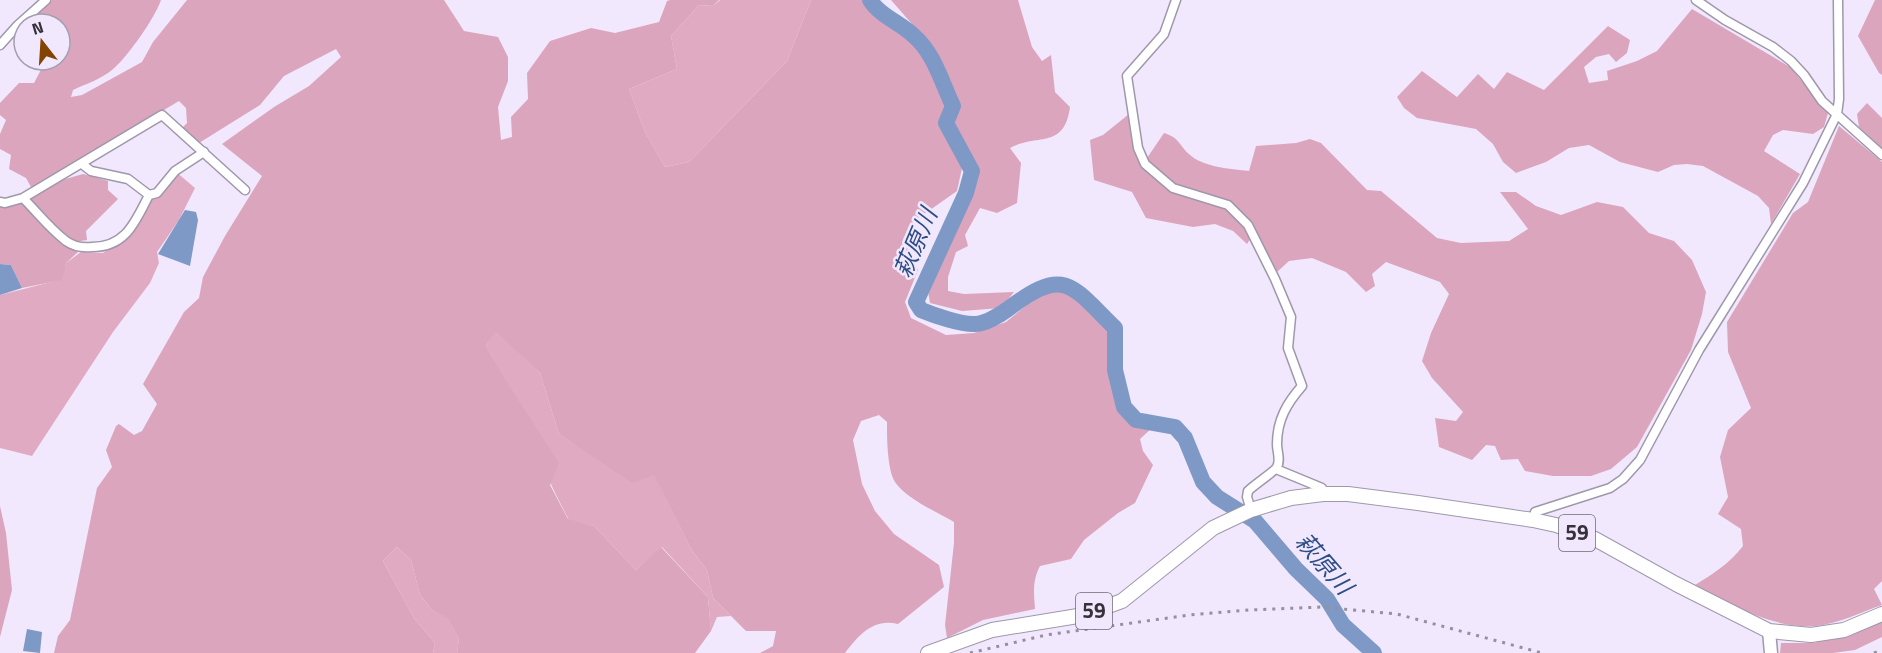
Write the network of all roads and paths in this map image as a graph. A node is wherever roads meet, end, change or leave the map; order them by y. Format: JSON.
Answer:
{"nodes":[{"id":1,"x":46,"y":0,"type":"edge"},
{"id":2,"x":1176,"y":0,"type":"edge"},
{"id":3,"x":1696,"y":0,"type":"edge"},
{"id":4,"x":1838,"y":0,"type":"edge"},
{"id":5,"x":0,"y":45,"type":"edge"},
{"id":6,"x":1836,"y":114,"type":"junction"},
{"id":7,"x":204,"y":152,"type":"junction"},
{"id":8,"x":1882,"y":155,"type":"edge"},
{"id":9,"x":82,"y":164,"type":"junction"},
{"id":10,"x":245,"y":190,"type":"dead end"},
{"id":11,"x":149,"y":195,"type":"junction"},
{"id":12,"x":23,"y":198,"type":"junction"},
{"id":13,"x":0,"y":202,"type":"edge"},
{"id":14,"x":1276,"y":469,"type":"junction"},
{"id":15,"x":1323,"y":494,"type":"junction"},
{"id":16,"x":1251,"y":510,"type":"junction"},
{"id":17,"x":1533,"y":520,"type":"junction"},
{"id":18,"x":1882,"y":614,"type":"edge"},
{"id":19,"x":1770,"y":642,"type":"edge"},
{"id":20,"x":928,"y":653,"type":"edge"}],
"edges":[{"from":1,"to":5,"type":"street"},
{"from":2,"to":14,"type":"street"},
{"from":3,"to":6,"type":"street"},
{"from":4,"to":6,"type":"street"},
{"from":6,"to":8,"type":"street"},
{"from":6,"to":17,"type":"street"},
{"from":7,"to":9,"type":"street"},
{"from":7,"to":10,"type":"street"},
{"from":7,"to":11,"type":"street"},
{"from":9,"to":11,"type":"street"},
{"from":9,"to":12,"type":"street"},
{"from":11,"to":12,"type":"street"},
{"from":12,"to":13,"type":"street"},
{"from":14,"to":15,"type":"street"},
{"from":14,"to":16,"type":"street"},
{"from":15,"to":16,"type":"main road","number":"59"},
{"from":15,"to":17,"type":"main road","number":"59"},
{"from":16,"to":20,"type":"main road","number":"59"},
{"from":17,"to":19,"type":"main road","number":"59"},
{"from":18,"to":19,"type":"main road","number":"59"}]}
